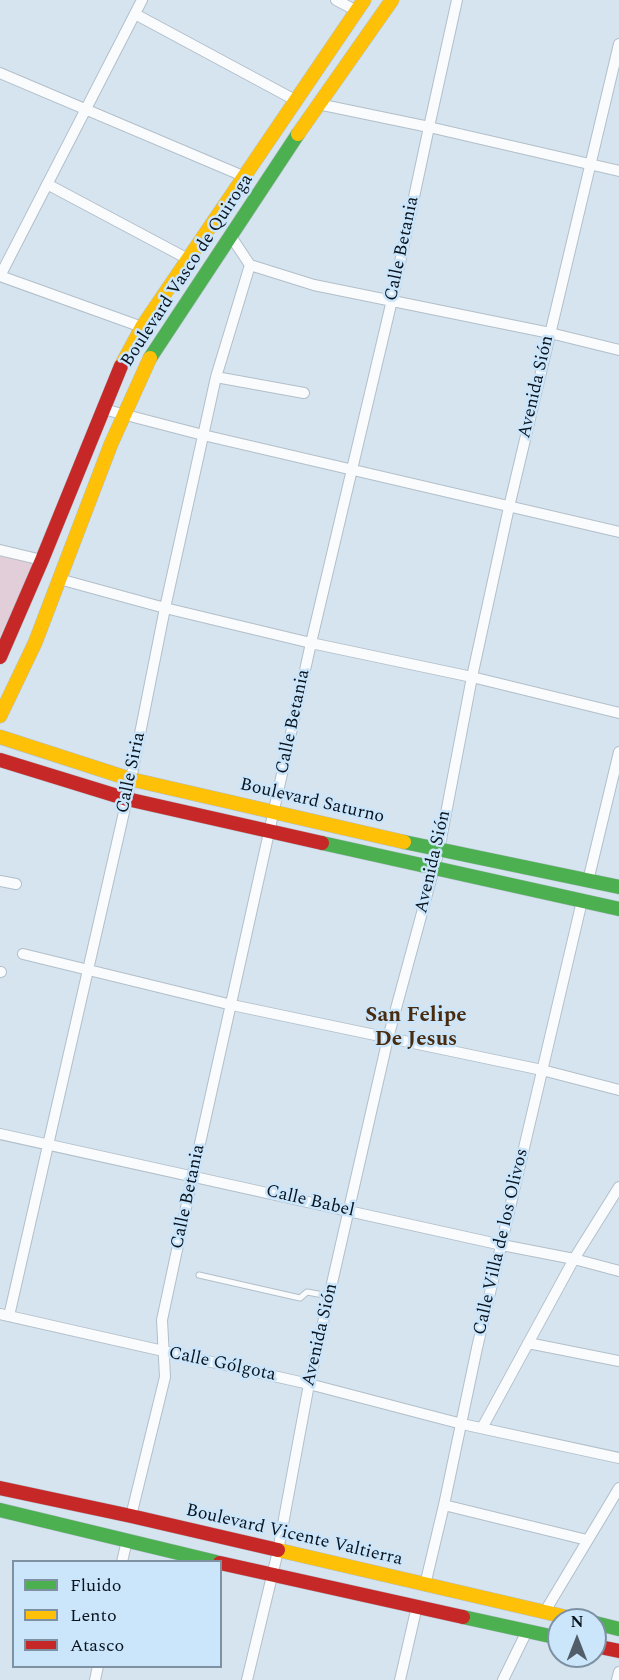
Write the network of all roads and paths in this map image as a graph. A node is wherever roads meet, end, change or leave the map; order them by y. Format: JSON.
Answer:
{"nodes":[{"id":1,"x":142,"y":0,"type":"edge"},
{"id":2,"x":336,"y":0,"type":"edge"},
{"id":3,"x":392,"y":0,"type":"edge"},
{"id":4,"x":458,"y":0,"type":"edge"},
{"id":5,"x":361,"y":5,"type":"edge"},
{"id":6,"x":135,"y":14,"type":"junction"},
{"id":7,"x":619,"y":44,"type":"edge"},
{"id":8,"x":0,"y":73,"type":"edge"},
{"id":9,"x":295,"y":100,"type":"junction"},
{"id":10,"x":318,"y":104,"type":"junction"},
{"id":11,"x":86,"y":109,"type":"junction"},
{"id":12,"x":429,"y":127,"type":"junction"},
{"id":13,"x":589,"y":164,"type":"junction"},
{"id":14,"x":619,"y":171,"type":"edge"},
{"id":15,"x":243,"y":176,"type":"junction"},
{"id":16,"x":47,"y":184,"type":"junction"},
{"id":17,"x":230,"y":235,"type":"junction"},
{"id":18,"x":188,"y":259,"type":"junction"},
{"id":19,"x":250,"y":265,"type":"junction"},
{"id":20,"x":0,"y":276,"type":"edge"},
{"id":21,"x":392,"y":300,"type":"junction"},
{"id":22,"x":142,"y":327,"type":"junction"},
{"id":23,"x":550,"y":333,"type":"junction"},
{"id":24,"x":619,"y":350,"type":"edge"},
{"id":25,"x":216,"y":377,"type":"junction"},
{"id":26,"x":304,"y":393,"type":"dead end"},
{"id":27,"x":103,"y":409,"type":"junction"},
{"id":28,"x":124,"y":415,"type":"junction"},
{"id":29,"x":203,"y":435,"type":"junction"},
{"id":30,"x":352,"y":470,"type":"junction"},
{"id":31,"x":509,"y":507,"type":"junction"},
{"id":32,"x":619,"y":532,"type":"edge"},
{"id":33,"x":0,"y":550,"type":"edge"},
{"id":34,"x":42,"y":560,"type":"junction"},
{"id":35,"x":60,"y":579,"type":"junction"},
{"id":36,"x":165,"y":608,"type":"junction"},
{"id":37,"x":311,"y":643,"type":"junction"},
{"id":38,"x":0,"y":657,"type":"edge"},
{"id":39,"x":472,"y":677,"type":"junction"},
{"id":40,"x":619,"y":713,"type":"edge"},
{"id":41,"x":0,"y":716,"type":"edge"},
{"id":42,"x":0,"y":737,"type":"edge"},
{"id":43,"x":619,"y":752,"type":"edge"},
{"id":44,"x":0,"y":760,"type":"edge"},
{"id":45,"x":130,"y":778,"type":"junction"},
{"id":46,"x":127,"y":798,"type":"junction"},
{"id":47,"x":274,"y":813,"type":"junction"},
{"id":48,"x":268,"y":831,"type":"junction"},
{"id":49,"x":439,"y":850,"type":"junction"},
{"id":50,"x":434,"y":867,"type":"junction"},
{"id":51,"x":0,"y":881,"type":"edge"},
{"id":52,"x":588,"y":881,"type":"junction"},
{"id":53,"x":16,"y":884,"type":"dead end"},
{"id":54,"x":619,"y":888,"type":"edge"},
{"id":55,"x":582,"y":901,"type":"junction"},
{"id":56,"x":619,"y":909,"type":"edge"},
{"id":57,"x":23,"y":954,"type":"dead end"},
{"id":58,"x":88,"y":970,"type":"junction"},
{"id":59,"x":232,"y":1005,"type":"junction"},
{"id":60,"x":388,"y":1038,"type":"junction"},
{"id":61,"x":542,"y":1070,"type":"junction"},
{"id":62,"x":619,"y":1090,"type":"edge"},
{"id":63,"x":0,"y":1134,"type":"edge"},
{"id":64,"x":47,"y":1143,"type":"junction"},
{"id":65,"x":193,"y":1175,"type":"junction"},
{"id":66,"x":619,"y":1187,"type":"edge"},
{"id":67,"x":349,"y":1211,"type":"junction"},
{"id":68,"x":502,"y":1245,"type":"junction"},
{"id":69,"x":574,"y":1259,"type":"junction"},
{"id":70,"x":619,"y":1270,"type":"edge"},
{"id":71,"x":199,"y":1275,"type":"dead end"},
{"id":72,"x":329,"y":1296,"type":"junction"},
{"id":73,"x":4,"y":1315,"type":"edge"},
{"id":74,"x":528,"y":1343,"type":"junction"},
{"id":75,"x":163,"y":1352,"type":"junction"},
{"id":76,"x":619,"y":1361,"type":"edge"},
{"id":77,"x":309,"y":1384,"type":"junction"},
{"id":78,"x":462,"y":1424,"type":"junction"},
{"id":79,"x":482,"y":1428,"type":"junction"},
{"id":80,"x":619,"y":1458,"type":"edge"},
{"id":81,"x":0,"y":1488,"type":"edge"},
{"id":82,"x":619,"y":1488,"type":"edge"},
{"id":83,"x":444,"y":1505,"type":"junction"},
{"id":84,"x":0,"y":1510,"type":"edge"},
{"id":85,"x":131,"y":1516,"type":"junction"},
{"id":86,"x":127,"y":1540,"type":"junction"},
{"id":87,"x":587,"y":1540,"type":"junction"},
{"id":88,"x":278,"y":1551,"type":"junction"},
{"id":89,"x":122,"y":1560,"type":"edge"},
{"id":90,"x":208,"y":1560,"type":"edge"},
{"id":91,"x":222,"y":1563,"type":"edge"},
{"id":92,"x":272,"y":1575,"type":"junction"},
{"id":93,"x":424,"y":1585,"type":"junction"},
{"id":94,"x":417,"y":1606,"type":"junction"},
{"id":95,"x":544,"y":1612,"type":"junction"},
{"id":96,"x":547,"y":1613,"type":"edge"},
{"id":97,"x":527,"y":1631,"type":"junction"},
{"id":98,"x":547,"y":1635,"type":"edge"},
{"id":99,"x":619,"y":1672,"type":"edge"},
{"id":100,"x":247,"y":1680,"type":"edge"},
{"id":101,"x":400,"y":1680,"type":"edge"},
{"id":102,"x":504,"y":1680,"type":"edge"},
{"id":103,"x":617,"y":1680,"type":"edge"}],
"edges":[{"from":1,"to":6,"type":"street"},
{"from":2,"to":5,"type":"street"},
{"from":3,"to":10,"type":"street","name":"Boulevard Vasco de Quiroga"},
{"from":4,"to":12,"type":"street","name":"Calle Betania"},
{"from":5,"to":9,"type":"street","name":"Boulevard Vasco de Quiroga"},
{"from":6,"to":9,"type":"street"},
{"from":6,"to":11,"type":"street"},
{"from":7,"to":13,"type":"street","name":"Avenida Sión"},
{"from":8,"to":11,"type":"street"},
{"from":9,"to":15,"type":"street","name":"Boulevard Vasco de Quiroga"},
{"from":10,"to":12,"type":"street"},
{"from":10,"to":17,"type":"street","name":"Boulevard Vasco de Quiroga"},
{"from":11,"to":15,"type":"street"},
{"from":11,"to":16,"type":"street"},
{"from":12,"to":13,"type":"street"},
{"from":12,"to":21,"type":"street","name":"Calle Betania"},
{"from":13,"to":14,"type":"street"},
{"from":13,"to":23,"type":"street","name":"Avenida Sión"},
{"from":15,"to":18,"type":"street","name":"Boulevard Vasco de Quiroga"},
{"from":16,"to":18,"type":"street"},
{"from":16,"to":20,"type":"street"},
{"from":17,"to":19,"type":"street"},
{"from":17,"to":28,"type":"street","name":"Boulevard Vasco de Quiroga"},
{"from":18,"to":22,"type":"street","name":"Boulevard Vasco de Quiroga"},
{"from":19,"to":21,"type":"street"},
{"from":19,"to":25,"type":"street","name":"Calle Siria"},
{"from":20,"to":22,"type":"street"},
{"from":21,"to":23,"type":"street"},
{"from":21,"to":30,"type":"street","name":"Calle Betania"},
{"from":22,"to":27,"type":"street","name":"Boulevard Vasco de Quiroga"},
{"from":23,"to":24,"type":"street"},
{"from":23,"to":31,"type":"street","name":"Avenida Sión"},
{"from":25,"to":26,"type":"street"},
{"from":25,"to":29,"type":"street","name":"Calle Siria"},
{"from":27,"to":28,"type":"street"},
{"from":27,"to":34,"type":"street","name":"Boulevard Vasco de Quiroga"},
{"from":28,"to":29,"type":"street"},
{"from":28,"to":35,"type":"street","name":"Boulevard Vasco de Quiroga"},
{"from":29,"to":30,"type":"street"},
{"from":29,"to":36,"type":"street","name":"Calle Siria"},
{"from":30,"to":31,"type":"street"},
{"from":30,"to":37,"type":"street","name":"Calle Betania"},
{"from":31,"to":32,"type":"street"},
{"from":31,"to":39,"type":"street","name":"Avenida Sión"},
{"from":33,"to":34,"type":"street"},
{"from":34,"to":38,"type":"street","name":"Boulevard Vasco de Quiroga"},
{"from":35,"to":36,"type":"street"},
{"from":35,"to":41,"type":"street","name":"Boulevard Vasco de Quiroga"},
{"from":36,"to":37,"type":"street"},
{"from":36,"to":45,"type":"street","name":"Calle Siria"},
{"from":37,"to":39,"type":"street"},
{"from":37,"to":47,"type":"street","name":"Calle Betania"},
{"from":39,"to":40,"type":"street"},
{"from":39,"to":49,"type":"street","name":"Avenida Sión"},
{"from":42,"to":45,"type":"street","name":"Boulevard Saturno"},
{"from":43,"to":52,"type":"street"},
{"from":44,"to":46,"type":"street","name":"Boulevard Saturno"},
{"from":45,"to":46,"type":"street","name":"Calle Siria"},
{"from":45,"to":47,"type":"street","name":"Boulevard Saturno"},
{"from":46,"to":48,"type":"street","name":"Boulevard Saturno"},
{"from":46,"to":58,"type":"street","name":"Calle Siria"},
{"from":47,"to":48,"type":"street","name":"Calle Betania"},
{"from":47,"to":49,"type":"street","name":"Boulevard Saturno"},
{"from":48,"to":50,"type":"street","name":"Boulevard Saturno"},
{"from":48,"to":59,"type":"street","name":"Calle Betania"},
{"from":49,"to":50,"type":"street","name":"Avenida Sión"},
{"from":49,"to":52,"type":"street","name":"Boulevard Saturno"},
{"from":50,"to":55,"type":"street","name":"Boulevard Saturno"},
{"from":50,"to":60,"type":"street","name":"Avenida Sión"},
{"from":51,"to":53,"type":"street"},
{"from":52,"to":54,"type":"street","name":"Boulevard Saturno"},
{"from":55,"to":56,"type":"street","name":"Boulevard Saturno"},
{"from":55,"to":61,"type":"street","name":"Calle Villa de los Olivos"},
{"from":57,"to":58,"type":"street"},
{"from":58,"to":59,"type":"street"},
{"from":58,"to":64,"type":"street","name":"Calle Siria"},
{"from":59,"to":60,"type":"street"},
{"from":59,"to":65,"type":"street","name":"Calle Betania"},
{"from":60,"to":61,"type":"street"},
{"from":60,"to":67,"type":"street","name":"Avenida Sión"},
{"from":61,"to":62,"type":"street"},
{"from":61,"to":68,"type":"street","name":"Calle Villa de los Olivos"},
{"from":63,"to":64,"type":"street","name":"Calle Babel"},
{"from":64,"to":65,"type":"street","name":"Calle Babel"},
{"from":64,"to":73,"type":"street","name":"Calle Siria"},
{"from":65,"to":67,"type":"street","name":"Calle Babel"},
{"from":65,"to":75,"type":"street","name":"Calle Betania"},
{"from":66,"to":69,"type":"street"},
{"from":67,"to":68,"type":"street","name":"Calle Babel"},
{"from":67,"to":72,"type":"street","name":"Avenida Sión"},
{"from":68,"to":69,"type":"street","name":"Calle Babel"},
{"from":68,"to":78,"type":"street","name":"Calle Villa de los Olivos"},
{"from":69,"to":70,"type":"street","name":"Calle Babel"},
{"from":69,"to":74,"type":"street"},
{"from":71,"to":72,"type":"lane"},
{"from":72,"to":77,"type":"street","name":"Avenida Sión"},
{"from":73,"to":75,"type":"street","name":"Calle Gólgota"},
{"from":74,"to":76,"type":"street"},
{"from":74,"to":79,"type":"street"},
{"from":75,"to":77,"type":"street","name":"Calle Gólgota"},
{"from":75,"to":85,"type":"street","name":"Calle Betania"},
{"from":77,"to":78,"type":"street","name":"Calle Gólgota"},
{"from":77,"to":88,"type":"street","name":"Avenida Sión"},
{"from":78,"to":79,"type":"street","name":"Calle Gólgota"},
{"from":78,"to":83,"type":"street","name":"Calle Villa de los Olivos"},
{"from":79,"to":80,"type":"street","name":"Calle Gólgota"},
{"from":81,"to":85,"type":"street","name":"Boulevard Vicente Valtierra"},
{"from":82,"to":87,"type":"street"},
{"from":83,"to":87,"type":"street"},
{"from":83,"to":93,"type":"street","name":"Calle Villa de los Olivos"},
{"from":84,"to":86,"type":"street"},
{"from":85,"to":88,"type":"street","name":"Boulevard Vicente Valtierra"},
{"from":86,"to":89,"type":"street"},
{"from":86,"to":90,"type":"street"},
{"from":87,"to":95,"type":"street"},
{"from":88,"to":92,"type":"street","name":"Avenida Sión"},
{"from":88,"to":93,"type":"street","name":"Boulevard Vicente Valtierra"},
{"from":91,"to":92,"type":"street"},
{"from":92,"to":94,"type":"street"},
{"from":92,"to":100,"type":"street","name":"Avenida Sión"},
{"from":93,"to":95,"type":"street","name":"Boulevard Vicente Valtierra"},
{"from":94,"to":97,"type":"street"},
{"from":94,"to":101,"type":"street"},
{"from":95,"to":96,"type":"street","name":"Boulevard Vicente Valtierra"},
{"from":97,"to":98,"type":"street"},
{"from":97,"to":102,"type":"street"},
{"from":99,"to":103,"type":"street"}]}
